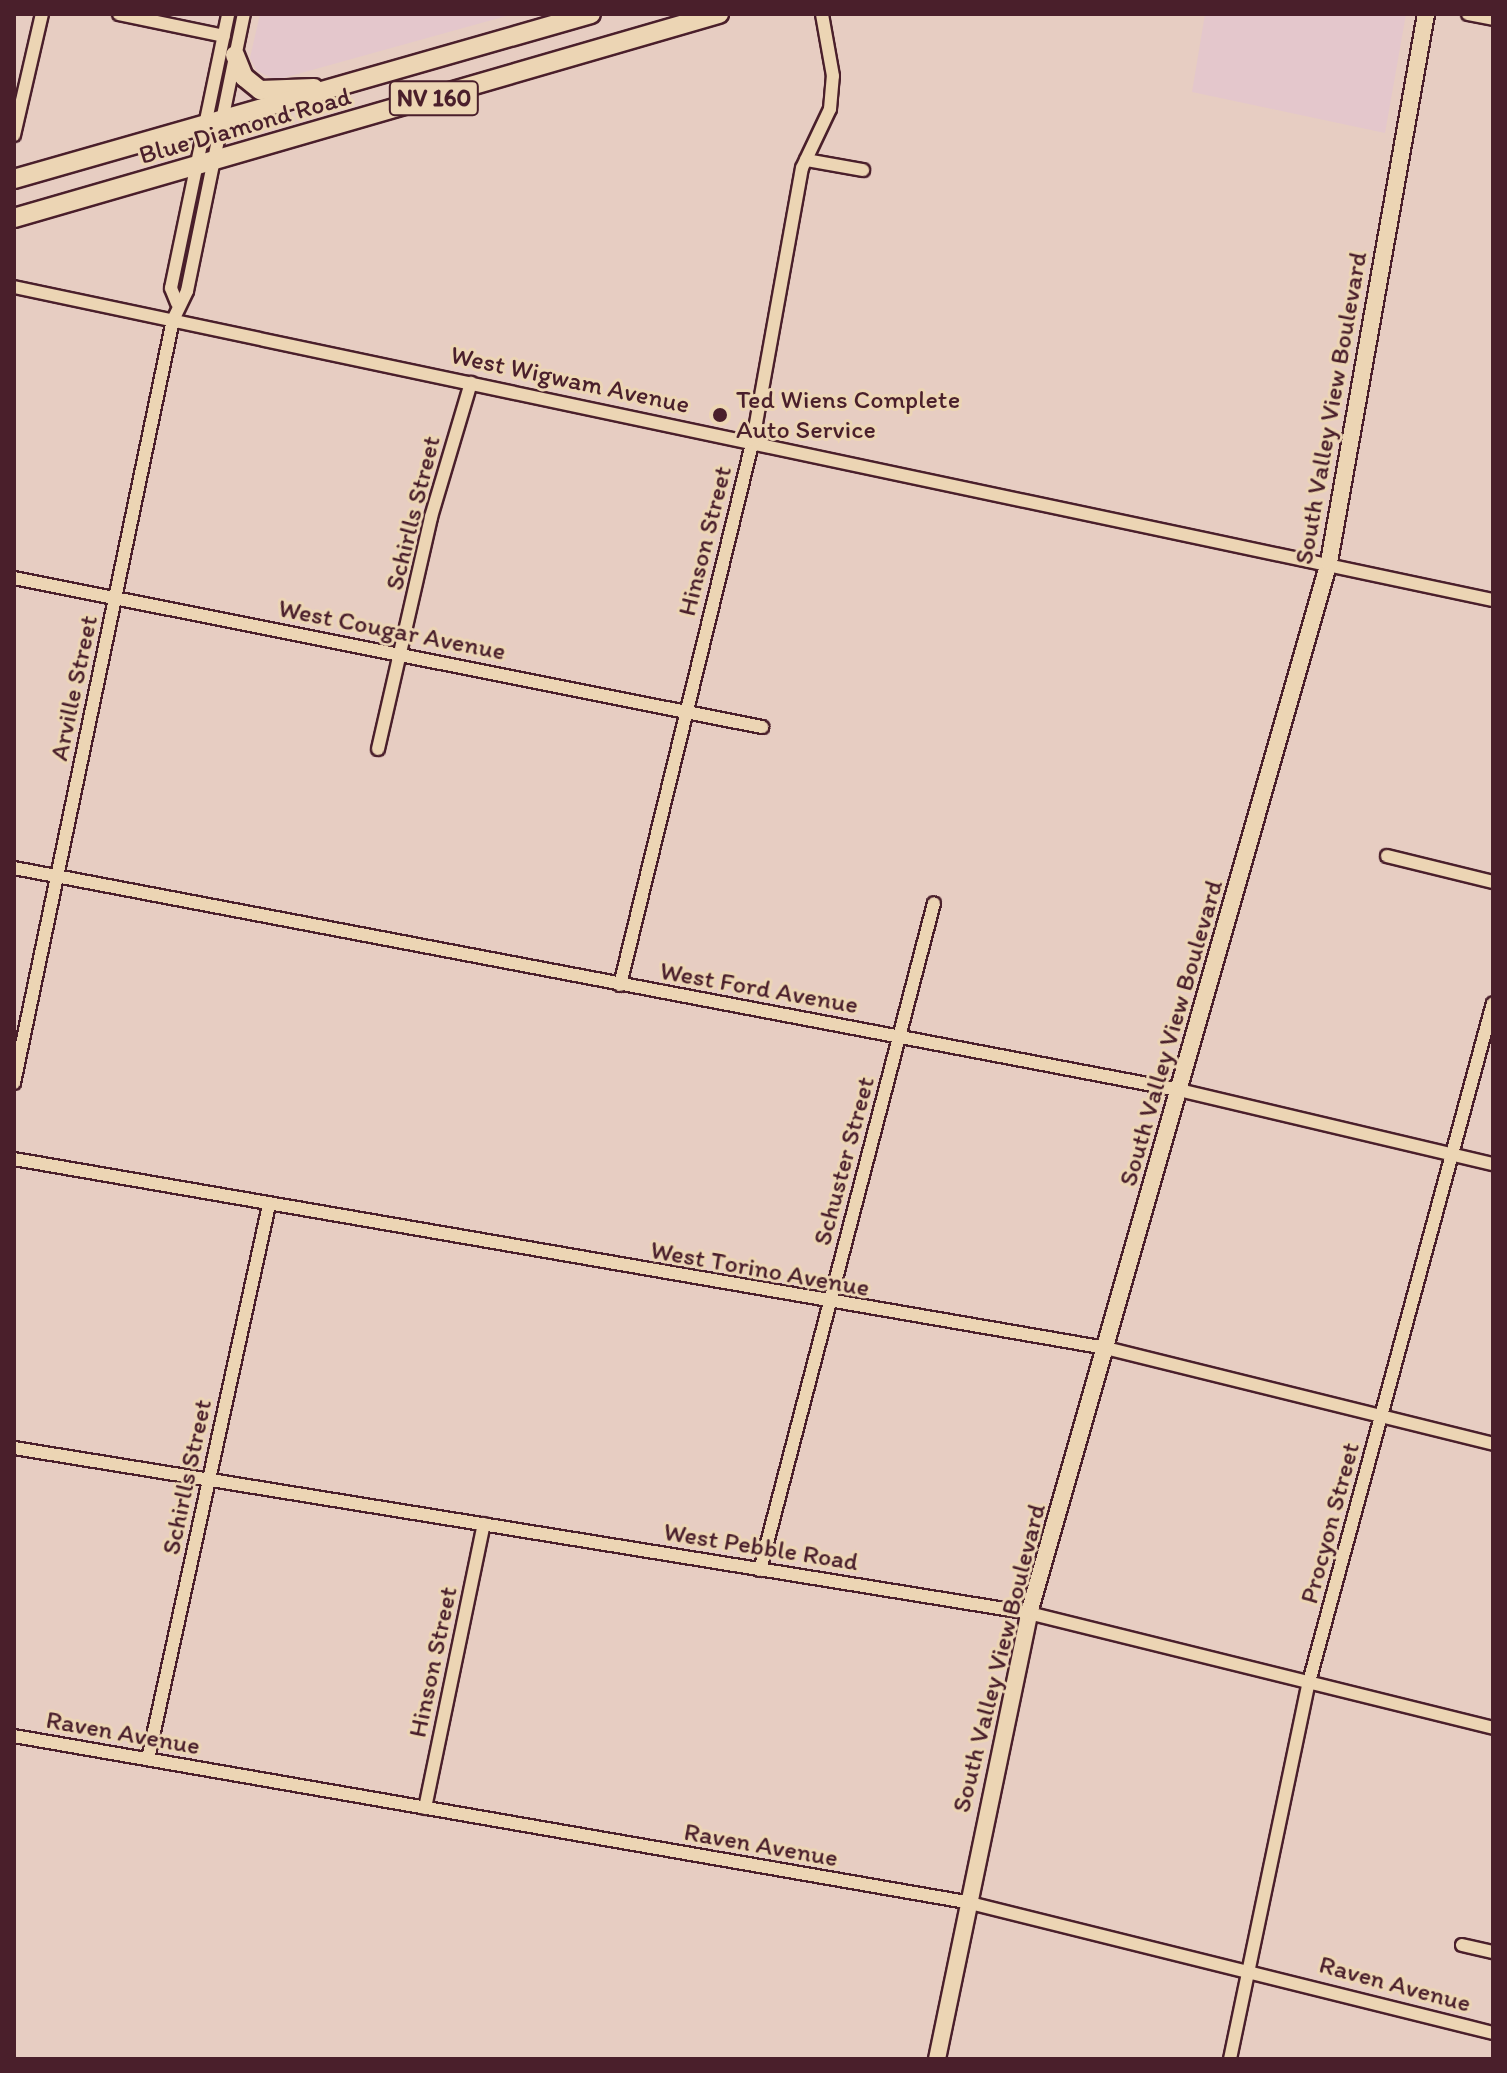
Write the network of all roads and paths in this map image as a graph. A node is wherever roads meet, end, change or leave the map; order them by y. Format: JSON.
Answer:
{"nodes":[{"id":1,"x":42,"y":14,"type":"edge"},
{"id":2,"x":119,"y":14,"type":"edge"},
{"id":3,"x":228,"y":14,"type":"edge"},
{"id":4,"x":244,"y":14,"type":"edge"},
{"id":5,"x":591,"y":14,"type":"edge"},
{"id":6,"x":719,"y":14,"type":"edge"},
{"id":7,"x":822,"y":14,"type":"edge"},
{"id":8,"x":1426,"y":14,"type":"edge"},
{"id":9,"x":1468,"y":14,"type":"edge"},
{"id":10,"x":156,"y":18,"type":"edge"},
{"id":11,"x":1493,"y":19,"type":"edge"},
{"id":12,"x":224,"y":36,"type":"junction"},
{"id":13,"x":235,"y":55,"type":"junction"},
{"id":14,"x":329,"y":89,"type":"junction"},
{"id":15,"x":214,"y":122,"type":"junction"},
{"id":16,"x":14,"y":135,"type":"edge"},
{"id":17,"x":806,"y":160,"type":"junction"},
{"id":18,"x":204,"y":166,"type":"junction"},
{"id":19,"x":863,"y":170,"type":"dead end"},
{"id":20,"x":14,"y":179,"type":"edge"},
{"id":21,"x":14,"y":218,"type":"edge"},
{"id":22,"x":14,"y":287,"type":"edge"},
{"id":23,"x":173,"y":320,"type":"junction"},
{"id":24,"x":471,"y":383,"type":"junction"},
{"id":25,"x":753,"y":440,"type":"junction"},
{"id":26,"x":1329,"y":562,"type":"junction"},
{"id":27,"x":14,"y":578,"type":"edge"},
{"id":28,"x":1493,"y":600,"type":"edge"},
{"id":29,"x":115,"y":601,"type":"junction"},
{"id":30,"x":402,"y":653,"type":"junction"},
{"id":31,"x":687,"y":709,"type":"junction"},
{"id":32,"x":762,"y":727,"type":"dead end"},
{"id":33,"x":378,"y":749,"type":"dead end"},
{"id":34,"x":1387,"y":856,"type":"dead end"},
{"id":35,"x":14,"y":868,"type":"edge"},
{"id":36,"x":56,"y":876,"type":"junction"},
{"id":37,"x":1493,"y":882,"type":"edge"},
{"id":38,"x":934,"y":903,"type":"dead end"},
{"id":39,"x":620,"y":985,"type":"junction"},
{"id":40,"x":1493,"y":1003,"type":"edge"},
{"id":41,"x":899,"y":1035,"type":"junction"},
{"id":42,"x":14,"y":1083,"type":"edge"},
{"id":43,"x":1179,"y":1090,"type":"junction"},
{"id":44,"x":1453,"y":1154,"type":"junction"},
{"id":45,"x":14,"y":1159,"type":"edge"},
{"id":46,"x":1493,"y":1164,"type":"edge"},
{"id":47,"x":269,"y":1205,"type":"junction"},
{"id":48,"x":830,"y":1304,"type":"junction"},
{"id":49,"x":1106,"y":1348,"type":"junction"},
{"id":50,"x":1382,"y":1416,"type":"junction"},
{"id":51,"x":1493,"y":1444,"type":"edge"},
{"id":52,"x":14,"y":1448,"type":"edge"},
{"id":53,"x":209,"y":1479,"type":"junction"},
{"id":54,"x":484,"y":1524,"type":"junction"},
{"id":55,"x":760,"y":1570,"type":"junction"},
{"id":56,"x":1029,"y":1613,"type":"junction"},
{"id":57,"x":1309,"y":1682,"type":"junction"},
{"id":58,"x":1493,"y":1728,"type":"edge"},
{"id":59,"x":14,"y":1736,"type":"edge"},
{"id":60,"x":148,"y":1759,"type":"junction"},
{"id":61,"x":425,"y":1808,"type":"junction"},
{"id":62,"x":966,"y":1902,"type":"junction"},
{"id":63,"x":1462,"y":1945,"type":"dead end"},
{"id":64,"x":1493,"y":1952,"type":"edge"},
{"id":65,"x":1248,"y":1969,"type":"junction"},
{"id":66,"x":1493,"y":2033,"type":"edge"},
{"id":67,"x":937,"y":2059,"type":"edge"},
{"id":68,"x":1230,"y":2059,"type":"edge"}],
"edges":[{"from":1,"to":16,"type":"street"},
{"from":2,"to":10,"type":"street"},
{"from":3,"to":12,"type":"street","name":"Arville Street"},
{"from":4,"to":13,"type":"street","name":"Arville Street"},
{"from":5,"to":14,"type":"highway","name":"Blue Diamond Road","number":"NV 160"},
{"from":6,"to":18,"type":"highway","name":"Blue Diamond Road","number":"NV 160"},
{"from":7,"to":17,"type":"street","name":"Hinson Street"},
{"from":8,"to":26,"type":"main road","name":"South Valley View Boulevard"},
{"from":9,"to":11,"type":"street"},
{"from":10,"to":12,"type":"street"},
{"from":12,"to":15,"type":"street","name":"Arville Street"},
{"from":13,"to":14,"type":"highway"},
{"from":13,"to":15,"type":"street","name":"Arville Street"},
{"from":14,"to":15,"type":"highway","name":"Blue Diamond Road","number":"NV 160"},
{"from":15,"to":18,"type":"street","name":"Arville Street"},
{"from":15,"to":20,"type":"highway","name":"Blue Diamond Road","number":"NV 160"},
{"from":17,"to":19,"type":"street"},
{"from":17,"to":25,"type":"street","name":"Hinson Street"},
{"from":18,"to":21,"type":"highway","name":"Blue Diamond Road","number":"NV 160"},
{"from":18,"to":23,"type":"street","name":"Arville Street"},
{"from":22,"to":23,"type":"street","name":"West Wigwam Avenue"},
{"from":23,"to":24,"type":"street","name":"West Wigwam Avenue"},
{"from":23,"to":29,"type":"street","name":"Arville Street"},
{"from":24,"to":25,"type":"street","name":"West Wigwam Avenue"},
{"from":24,"to":30,"type":"street","name":"Schirlls Street"},
{"from":25,"to":26,"type":"street","name":"West Wigwam Avenue"},
{"from":25,"to":31,"type":"street","name":"Hinson Street"},
{"from":26,"to":28,"type":"street","name":"West Wigwam Avenue"},
{"from":26,"to":43,"type":"main road","name":"South Valley View Boulevard"},
{"from":27,"to":29,"type":"street","name":"West Cougar Avenue"},
{"from":29,"to":30,"type":"street","name":"West Cougar Avenue"},
{"from":29,"to":36,"type":"street","name":"Arville Street"},
{"from":30,"to":31,"type":"street","name":"West Cougar Avenue"},
{"from":30,"to":33,"type":"street","name":"Schirlls Street"},
{"from":31,"to":32,"type":"street","name":"West Cougar Avenue"},
{"from":31,"to":39,"type":"street","name":"Hinson Street"},
{"from":34,"to":37,"type":"street"},
{"from":35,"to":36,"type":"street","name":"West Ford Avenue"},
{"from":36,"to":39,"type":"street","name":"West Ford Avenue"},
{"from":36,"to":42,"type":"street","name":"Arville Street"},
{"from":38,"to":41,"type":"street","name":"Schuster Street"},
{"from":39,"to":41,"type":"street","name":"West Ford Avenue"},
{"from":40,"to":44,"type":"street","name":"Procyon Street"},
{"from":41,"to":43,"type":"street","name":"West Ford Avenue"},
{"from":41,"to":48,"type":"street","name":"Schuster Street"},
{"from":43,"to":44,"type":"street","name":"West Ford Avenue"},
{"from":43,"to":49,"type":"main road","name":"South Valley View Boulevard"},
{"from":44,"to":46,"type":"street","name":"West Ford Avenue"},
{"from":44,"to":50,"type":"street","name":"Procyon Street"},
{"from":45,"to":47,"type":"street","name":"West Torino Avenue"},
{"from":47,"to":48,"type":"street","name":"West Torino Avenue"},
{"from":47,"to":53,"type":"street","name":"Schirlls Street"},
{"from":48,"to":49,"type":"street","name":"West Torino Avenue"},
{"from":48,"to":55,"type":"street","name":"Schuster Street"},
{"from":49,"to":50,"type":"street","name":"West Torino Avenue"},
{"from":49,"to":56,"type":"main road","name":"South Valley View Boulevard"},
{"from":50,"to":51,"type":"street","name":"West Torino Avenue"},
{"from":50,"to":57,"type":"street","name":"Procyon Street"},
{"from":52,"to":53,"type":"street","name":"West Pebble Road"},
{"from":53,"to":54,"type":"street","name":"West Pebble Road"},
{"from":53,"to":60,"type":"street","name":"Schirlls Street"},
{"from":54,"to":55,"type":"street","name":"West Pebble Road"},
{"from":54,"to":61,"type":"street","name":"Hinson Street"},
{"from":55,"to":56,"type":"street","name":"West Pebble Road"},
{"from":56,"to":57,"type":"street","name":"West Pebble Road"},
{"from":56,"to":62,"type":"main road","name":"South Valley View Boulevard"},
{"from":57,"to":58,"type":"street","name":"West Pebble Road"},
{"from":57,"to":65,"type":"street","name":"Procyon Street"},
{"from":59,"to":60,"type":"street","name":"Raven Avenue"},
{"from":60,"to":61,"type":"street","name":"Raven Avenue"},
{"from":61,"to":62,"type":"street","name":"Raven Avenue"},
{"from":62,"to":65,"type":"street","name":"Raven Avenue"},
{"from":62,"to":67,"type":"main road","name":"South Valley View Boulevard"},
{"from":63,"to":64,"type":"street"},
{"from":65,"to":66,"type":"street","name":"Raven Avenue"},
{"from":65,"to":68,"type":"street","name":"Procyon Street"}]}
